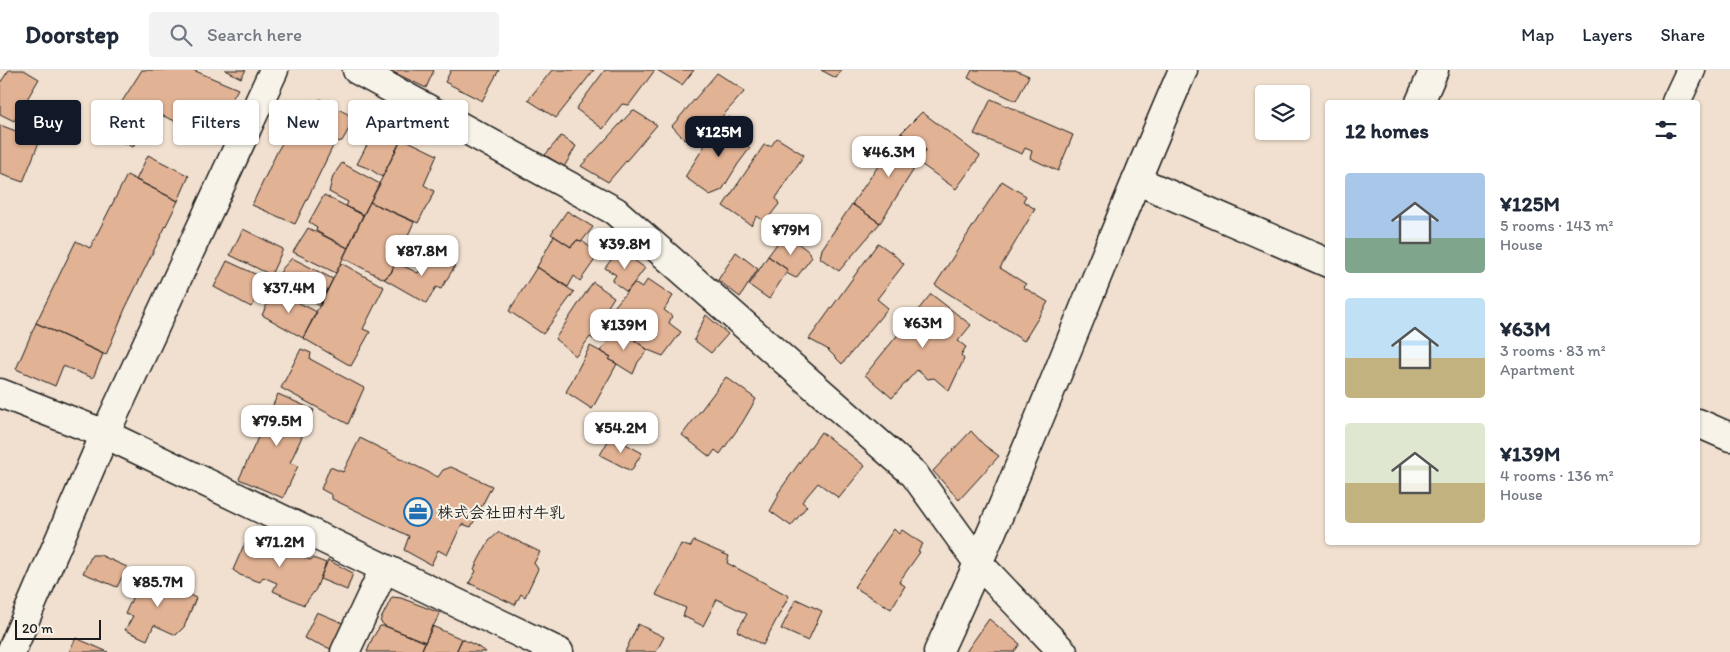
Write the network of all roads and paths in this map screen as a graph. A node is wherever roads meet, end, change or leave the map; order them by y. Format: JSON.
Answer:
{"nodes":[{"id":1,"x":274,"y":70,"type":"edge"},
{"id":2,"x":357,"y":70,"type":"edge"},
{"id":3,"x":1184,"y":70,"type":"edge"},
{"id":4,"x":1434,"y":70,"type":"edge"},
{"id":5,"x":1691,"y":70,"type":"edge"},
{"id":6,"x":1421,"y":100,"type":"edge"},
{"id":7,"x":1677,"y":100,"type":"edge"},
{"id":8,"x":1136,"y":180,"type":"junction"},
{"id":9,"x":1325,"y":262,"type":"edge"},
{"id":10,"x":0,"y":393,"type":"edge"},
{"id":11,"x":1700,"y":424,"type":"edge"},
{"id":12,"x":105,"y":434,"type":"junction"},
{"id":13,"x":1730,"y":437,"type":"edge"},
{"id":14,"x":979,"y":564,"type":"junction"},
{"id":15,"x":384,"y":568,"type":"junction"},
{"id":16,"x":12,"y":652,"type":"edge"},
{"id":17,"x":346,"y":652,"type":"edge"},
{"id":18,"x":559,"y":652,"type":"edge"},
{"id":19,"x":938,"y":652,"type":"edge"},
{"id":20,"x":1063,"y":652,"type":"edge"}],
"edges":[{"from":1,"to":12,"type":"street"},
{"from":2,"to":14,"type":"street"},
{"from":3,"to":8,"type":"street"},
{"from":4,"to":6,"type":"street"},
{"from":5,"to":7,"type":"street"},
{"from":8,"to":9,"type":"street"},
{"from":8,"to":14,"type":"street"},
{"from":10,"to":12,"type":"street"},
{"from":11,"to":13,"type":"street"},
{"from":12,"to":15,"type":"street"},
{"from":12,"to":16,"type":"street"},
{"from":14,"to":19,"type":"street"},
{"from":14,"to":20,"type":"street"},
{"from":15,"to":17,"type":"street"},
{"from":15,"to":18,"type":"street"}]}
